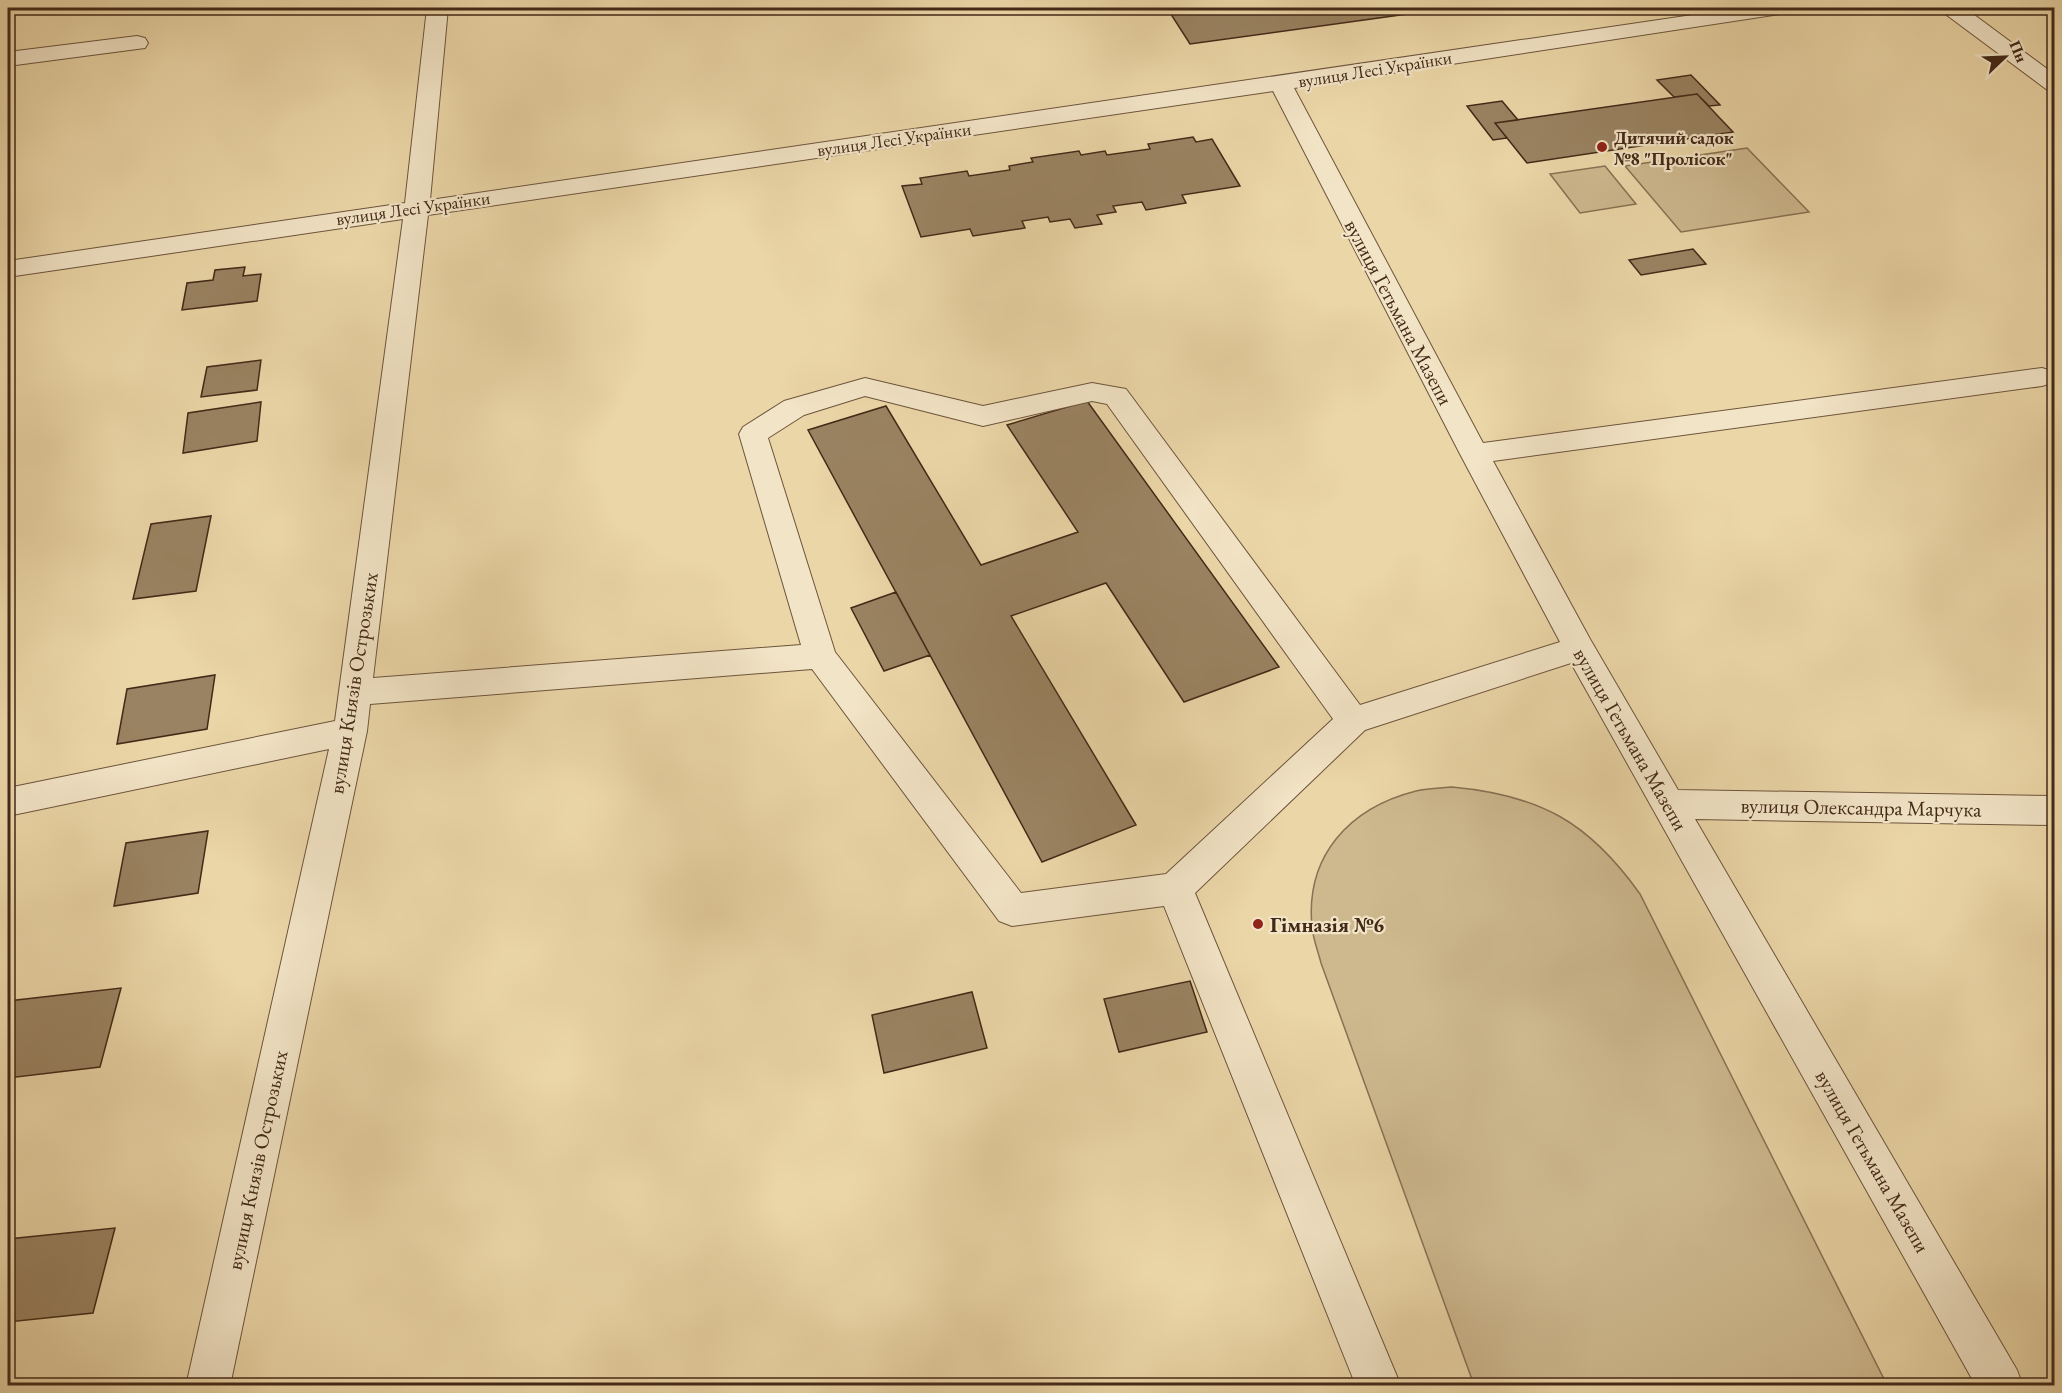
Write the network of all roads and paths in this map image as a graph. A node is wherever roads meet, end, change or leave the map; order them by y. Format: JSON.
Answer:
{"nodes":[{"id":1,"x":437,"y":8,"type":"edge"},
{"id":2,"x":1780,"y":8,"type":"edge"},
{"id":3,"x":1952,"y":8,"type":"edge"},
{"id":4,"x":1721,"y":12,"type":"edge"},
{"id":5,"x":137,"y":43,"type":"dead end"},
{"id":6,"x":8,"y":59,"type":"edge"},
{"id":7,"x":1280,"y":83,"type":"junction"},
{"id":8,"x":2055,"y":84,"type":"edge"},
{"id":9,"x":417,"y":207,"type":"junction"},
{"id":10,"x":8,"y":269,"type":"edge"},
{"id":11,"x":2042,"y":377,"type":"dead end"},
{"id":12,"x":1474,"y":454,"type":"junction"},
{"id":13,"x":1579,"y":648,"type":"junction"},
{"id":14,"x":820,"y":656,"type":"junction"},
{"id":15,"x":356,"y":692,"type":"junction"},
{"id":16,"x":1353,"y":721,"type":"junction"},
{"id":17,"x":350,"y":731,"type":"junction"},
{"id":18,"x":8,"y":802,"type":"edge"},
{"id":19,"x":1668,"y":804,"type":"junction"},
{"id":20,"x":2055,"y":810,"type":"edge"},
{"id":21,"x":1175,"y":890,"type":"junction"},
{"id":22,"x":208,"y":1386,"type":"edge"},
{"id":23,"x":1379,"y":1386,"type":"edge"},
{"id":24,"x":2001,"y":1386,"type":"edge"}],
"edges":[{"from":1,"to":9,"type":"street","name":"вулиця Князів Острозьких"},
{"from":2,"to":4,"type":"street","name":"вулиця Лесі Українки"},
{"from":3,"to":8,"type":"street"},
{"from":4,"to":7,"type":"street","name":"вулиця Лесі Українки"},
{"from":5,"to":6,"type":"street"},
{"from":7,"to":9,"type":"street","name":"вулиця Лесі Українки"},
{"from":7,"to":12,"type":"street","name":"вулиця Гетьмана Мазепи"},
{"from":9,"to":10,"type":"street","name":"вулиця Лесі Українки"},
{"from":9,"to":15,"type":"street","name":"вулиця Князів Острозьких"},
{"from":11,"to":12,"type":"street"},
{"from":12,"to":13,"type":"street","name":"вулиця Гетьмана Мазепи"},
{"from":13,"to":16,"type":"street"},
{"from":13,"to":19,"type":"street","name":"вулиця Гетьмана Мазепи"},
{"from":14,"to":15,"type":"street"},
{"from":14,"to":16,"type":"street"},
{"from":14,"to":21,"type":"street"},
{"from":15,"to":17,"type":"street","name":"вулиця Князів Острозьких"},
{"from":16,"to":21,"type":"street"},
{"from":17,"to":18,"type":"street"},
{"from":17,"to":22,"type":"street","name":"вулиця Князів Острозьких"},
{"from":19,"to":20,"type":"street","name":"вулиця Олександра Марчука"},
{"from":19,"to":24,"type":"street","name":"вулиця Гетьмана Мазепи"},
{"from":21,"to":23,"type":"street"}]}
